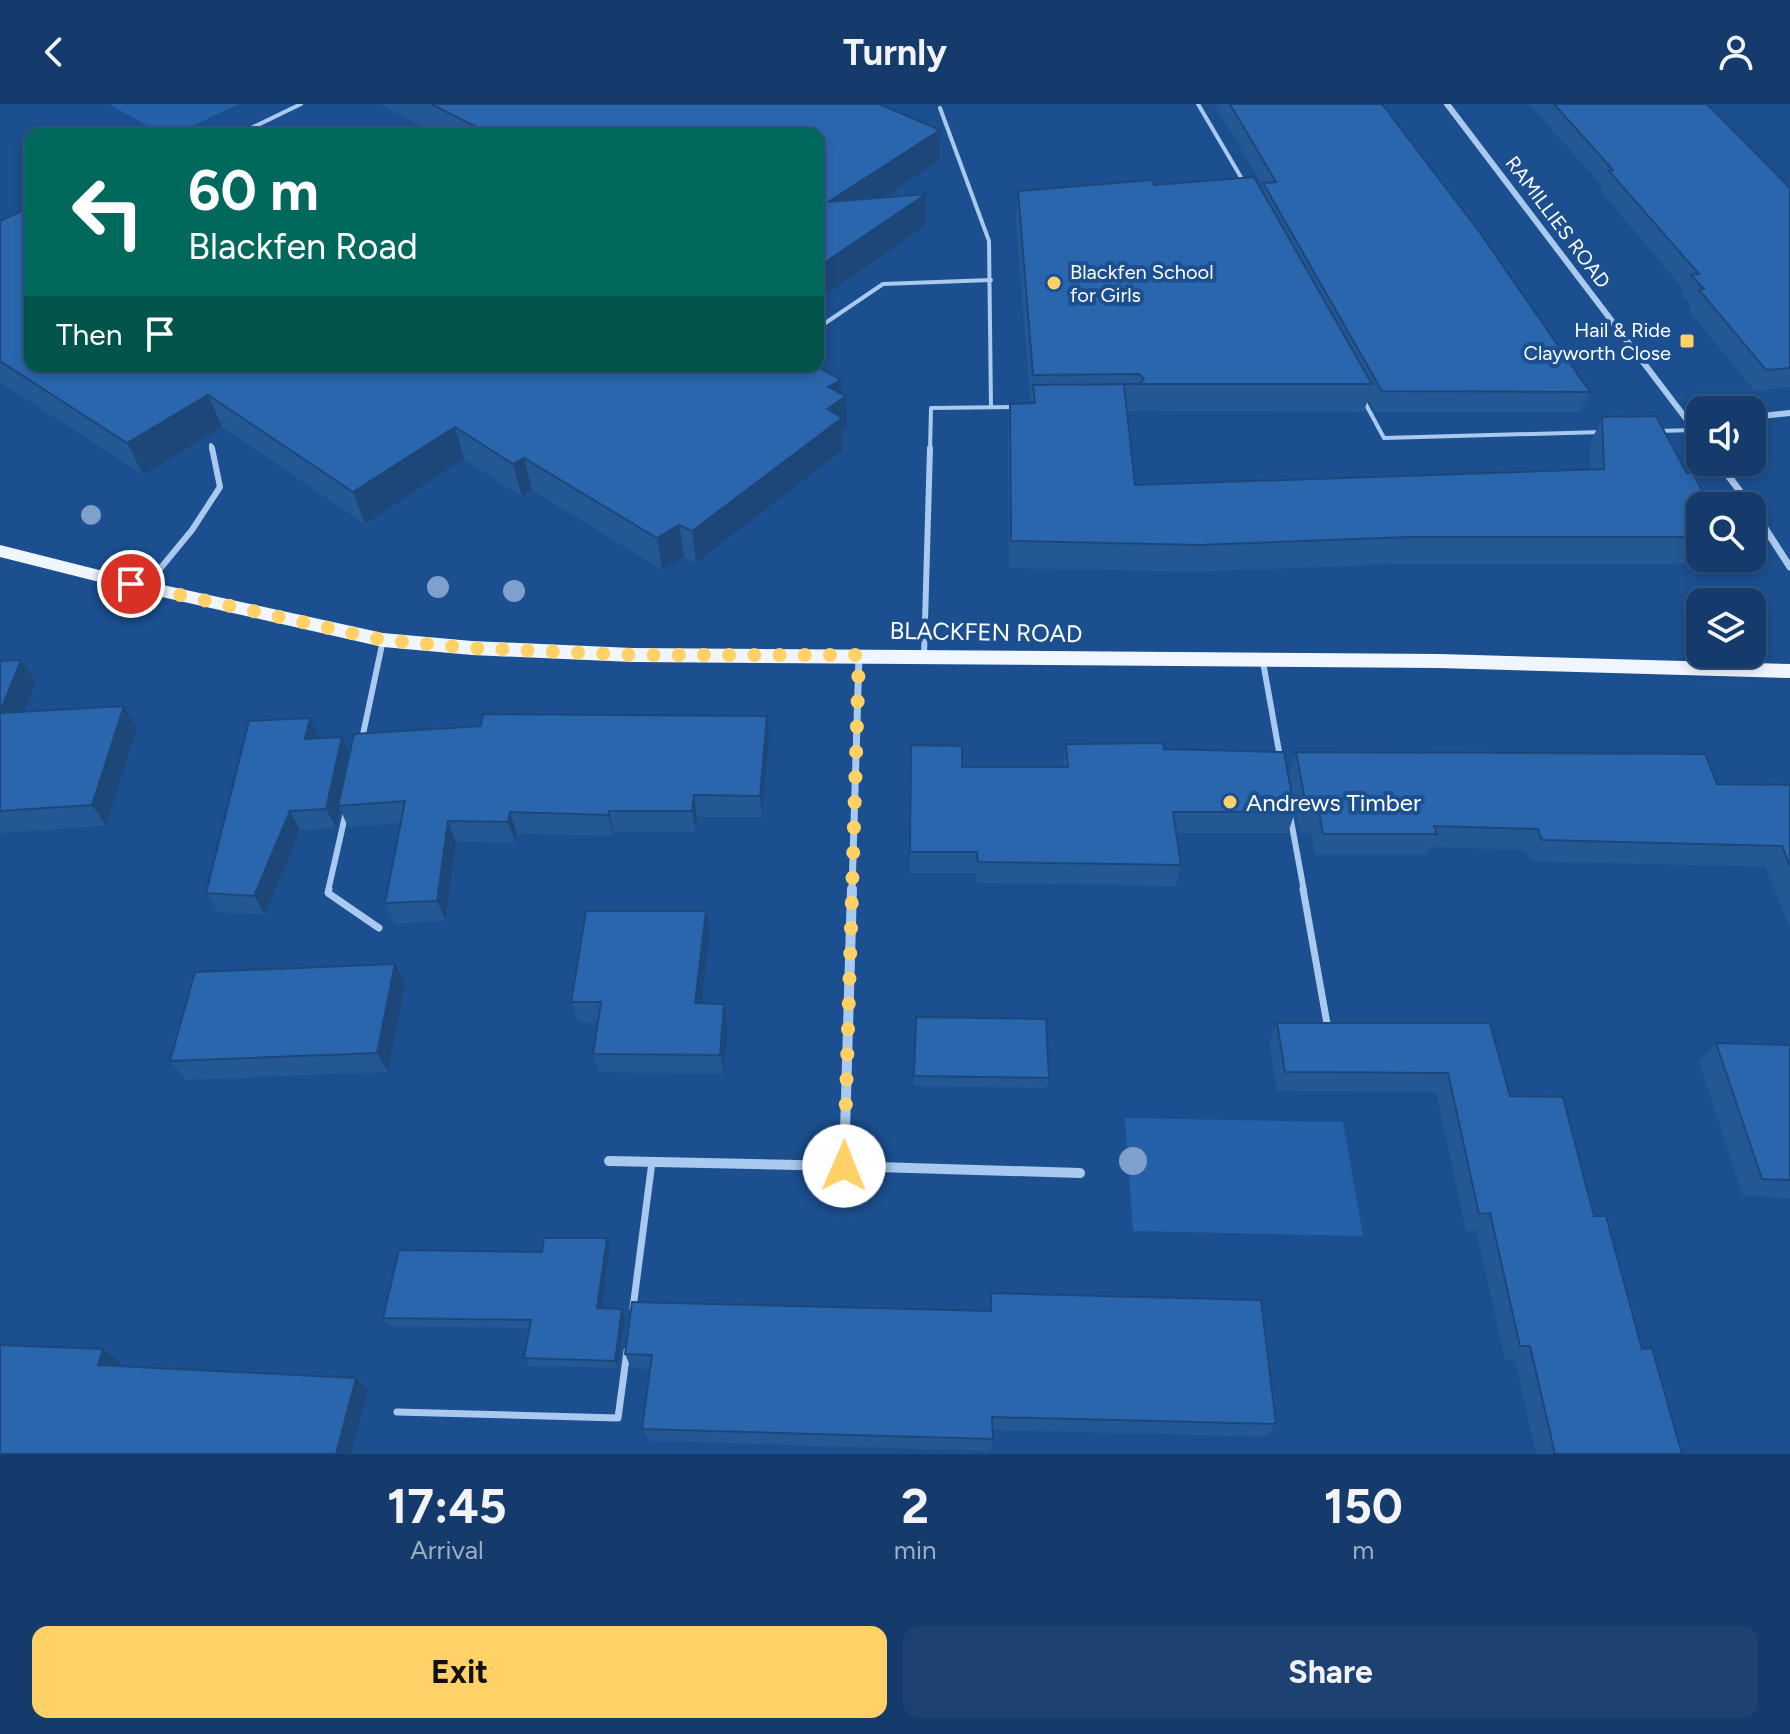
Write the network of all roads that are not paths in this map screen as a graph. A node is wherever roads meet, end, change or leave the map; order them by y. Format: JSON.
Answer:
{"nodes":[{"id":1,"x":301,"y":104,"type":"edge"},
{"id":2,"x":1198,"y":104,"type":"edge"},
{"id":3,"x":1447,"y":104,"type":"edge"},
{"id":4,"x":940,"y":108,"type":"dead end"},
{"id":5,"x":251,"y":128,"type":"edge"},
{"id":6,"x":1248,"y":191,"type":"edge"},
{"id":7,"x":991,"y":280,"type":"junction"},
{"id":8,"x":824,"y":324,"type":"edge"},
{"id":9,"x":1361,"y":397,"type":"edge"},
{"id":10,"x":991,"y":407,"type":"junction"},
{"id":11,"x":1020,"y":407,"type":"edge"},
{"id":12,"x":1790,"y":413,"type":"edge"},
{"id":13,"x":1766,"y":416,"type":"edge"},
{"id":14,"x":1686,"y":417,"type":"edge"},
{"id":15,"x":1686,"y":430,"type":"edge"},
{"id":16,"x":1648,"y":431,"type":"edge"},
{"id":17,"x":1617,"y":432,"type":"edge"},
{"id":18,"x":211,"y":445,"type":"dead end"},
{"id":19,"x":1766,"y":530,"type":"edge"},
{"id":20,"x":0,"y":551,"type":"edge"},
{"id":21,"x":1790,"y":567,"type":"edge"},
{"id":22,"x":145,"y":587,"type":"junction"},
{"id":23,"x":383,"y":640,"type":"junction"},
{"id":24,"x":859,"y":655,"type":"junction"},
{"id":25,"x":924,"y":656,"type":"junction"},
{"id":26,"x":1263,"y":659,"type":"junction"},
{"id":27,"x":1790,"y":671,"type":"edge"},
{"id":28,"x":361,"y":744,"type":"edge"},
{"id":29,"x":1282,"y":768,"type":"edge"},
{"id":30,"x":1288,"y":799,"type":"edge"},
{"id":31,"x":347,"y":804,"type":"edge"},
{"id":32,"x":379,"y":928,"type":"dead end"},
{"id":33,"x":1329,"y":1032,"type":"edge"},
{"id":34,"x":609,"y":1161,"type":"dead end"},
{"id":35,"x":652,"y":1162,"type":"junction"},
{"id":36,"x":844,"y":1166,"type":"junction"},
{"id":37,"x":1080,"y":1173,"type":"dead end"},
{"id":38,"x":632,"y":1312,"type":"edge"},
{"id":39,"x":628,"y":1342,"type":"edge"},
{"id":40,"x":397,"y":1412,"type":"dead end"}],
"edges":[{"from":1,"to":5,"type":"lane"},
{"from":2,"to":6,"type":"lane"},
{"from":3,"to":14,"type":"street","name":"RAMILLIES ROAD"},
{"from":4,"to":7,"type":"lane"},
{"from":7,"to":8,"type":"lane"},
{"from":7,"to":10,"type":"lane"},
{"from":9,"to":17,"type":"lane"},
{"from":10,"to":11,"type":"lane"},
{"from":10,"to":25,"type":"lane"},
{"from":12,"to":13,"type":"street"},
{"from":15,"to":16,"type":"lane"},
{"from":18,"to":22,"type":"lane"},
{"from":19,"to":21,"type":"street"},
{"from":20,"to":22,"type":"main road","name":"BLACKFEN ROAD"},
{"from":22,"to":23,"type":"main road","name":"BLACKFEN ROAD"},
{"from":23,"to":24,"type":"main road","name":"BLACKFEN ROAD"},
{"from":23,"to":28,"type":"lane"},
{"from":24,"to":25,"type":"main road","name":"BLACKFEN ROAD"},
{"from":24,"to":36,"type":"street"},
{"from":25,"to":26,"type":"main road","name":"BLACKFEN ROAD"},
{"from":26,"to":27,"type":"main road","name":"BLACKFEN ROAD"},
{"from":26,"to":29,"type":"lane"},
{"from":30,"to":33,"type":"lane"},
{"from":31,"to":32,"type":"lane"},
{"from":34,"to":35,"type":"street"},
{"from":35,"to":36,"type":"street"},
{"from":35,"to":38,"type":"lane"},
{"from":36,"to":37,"type":"street"},
{"from":39,"to":40,"type":"lane"}]}
